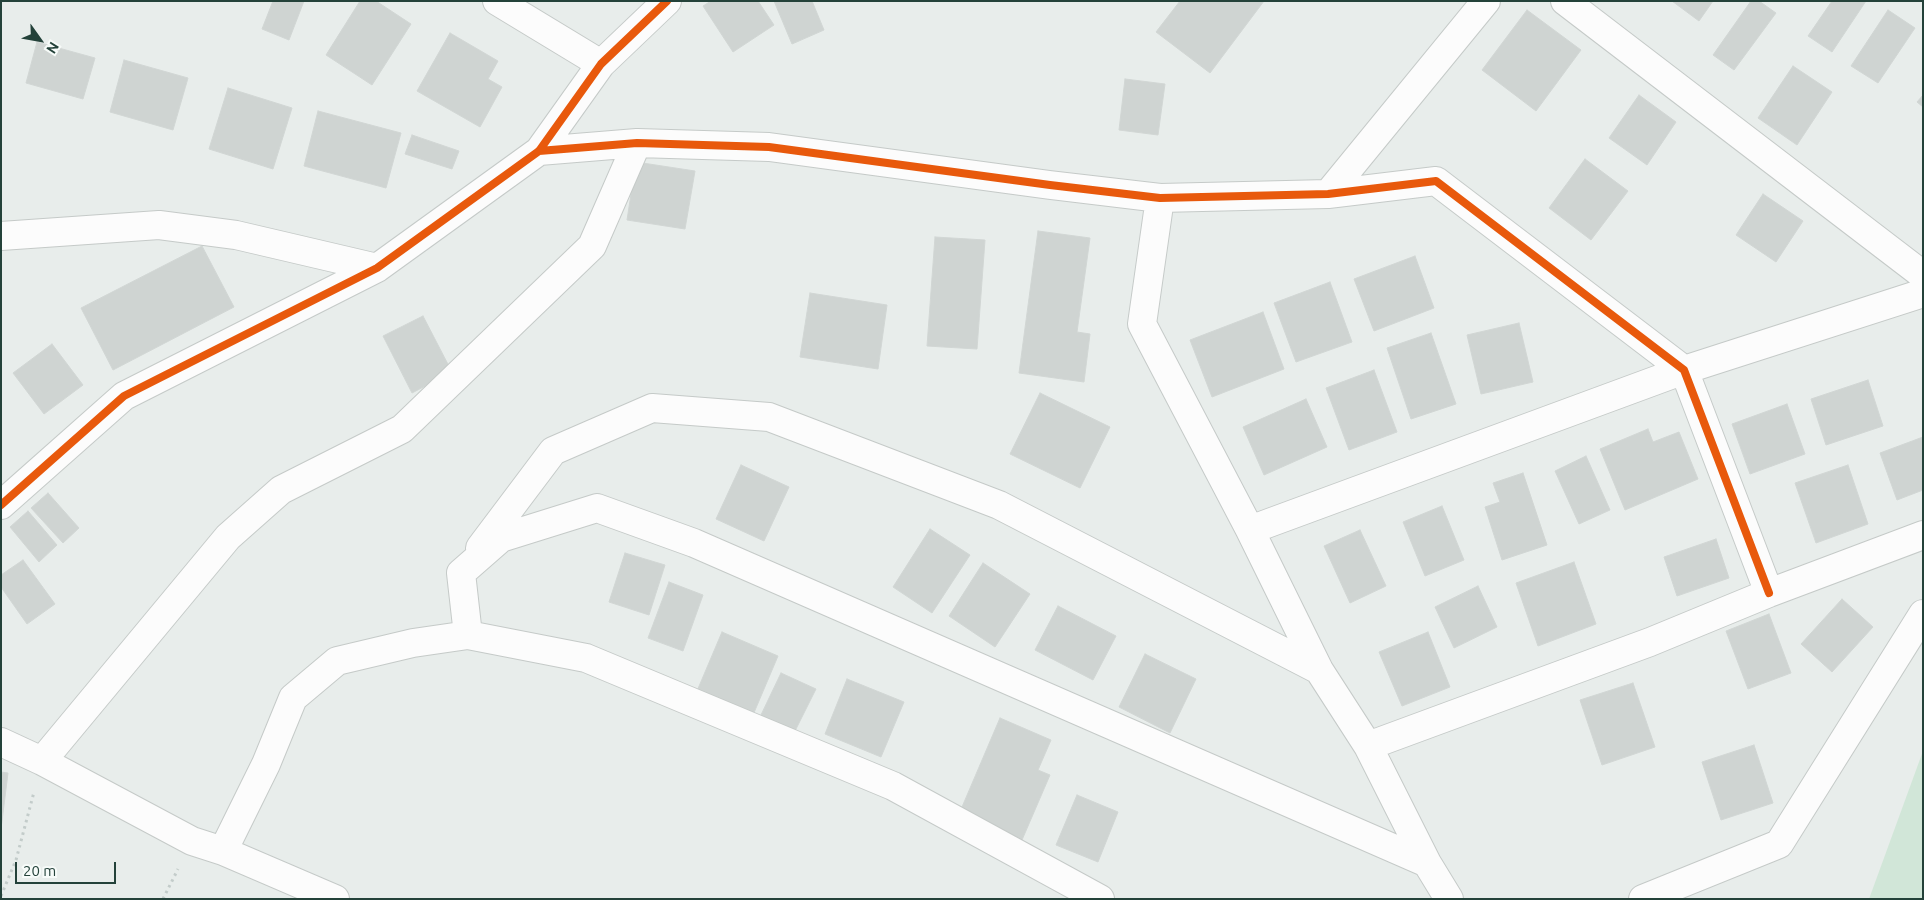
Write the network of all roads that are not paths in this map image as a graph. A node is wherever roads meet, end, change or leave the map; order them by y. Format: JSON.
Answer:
{"nodes":[{"id":1,"x":497,"y":1,"type":"edge"},
{"id":2,"x":667,"y":1,"type":"edge"},
{"id":3,"x":1486,"y":1,"type":"edge"},
{"id":4,"x":1565,"y":1,"type":"edge"},
{"id":5,"x":601,"y":64,"type":"junction"},
{"id":6,"x":637,"y":142,"type":"junction"},
{"id":7,"x":539,"y":151,"type":"junction"},
{"id":8,"x":1328,"y":194,"type":"junction"},
{"id":9,"x":1160,"y":198,"type":"junction"},
{"id":10,"x":1,"y":236,"type":"edge"},
{"id":11,"x":377,"y":268,"type":"junction"},
{"id":12,"x":1923,"y":275,"type":"edge"},
{"id":13,"x":1923,"y":293,"type":"edge"},
{"id":14,"x":1684,"y":370,"type":"junction"},
{"id":15,"x":1,"y":505,"type":"edge"},
{"id":16,"x":1250,"y":530,"type":"junction"},
{"id":17,"x":1923,"y":535,"type":"edge"},
{"id":18,"x":461,"y":573,"type":"junction"},
{"id":19,"x":1769,"y":593,"type":"junction"},
{"id":20,"x":1923,"y":614,"type":"edge"},
{"id":21,"x":468,"y":635,"type":"junction"},
{"id":22,"x":1319,"y":670,"type":"junction"},
{"id":23,"x":1,"y":742,"type":"edge"},
{"id":24,"x":1368,"y":746,"type":"junction"},
{"id":25,"x":42,"y":761,"type":"junction"},
{"id":26,"x":223,"y":851,"type":"junction"},
{"id":27,"x":1428,"y":863,"type":"junction"},
{"id":28,"x":335,"y":899,"type":"edge"},
{"id":29,"x":1100,"y":899,"type":"edge"},
{"id":30,"x":1448,"y":899,"type":"edge"},
{"id":31,"x":1643,"y":899,"type":"edge"}],
"edges":[{"from":1,"to":5,"type":"street"},
{"from":2,"to":5,"type":"street"},
{"from":3,"to":8,"type":"street"},
{"from":4,"to":12,"type":"street"},
{"from":5,"to":7,"type":"street"},
{"from":6,"to":7,"type":"street"},
{"from":6,"to":9,"type":"street"},
{"from":6,"to":25,"type":"street"},
{"from":7,"to":11,"type":"street"},
{"from":8,"to":9,"type":"street"},
{"from":8,"to":14,"type":"street"},
{"from":9,"to":16,"type":"street"},
{"from":10,"to":11,"type":"street"},
{"from":11,"to":15,"type":"street"},
{"from":13,"to":14,"type":"street"},
{"from":14,"to":16,"type":"street"},
{"from":14,"to":19,"type":"street"},
{"from":16,"to":22,"type":"street"},
{"from":17,"to":19,"type":"street"},
{"from":18,"to":21,"type":"street"},
{"from":18,"to":22,"type":"street"},
{"from":18,"to":27,"type":"street"},
{"from":19,"to":24,"type":"street"},
{"from":20,"to":31,"type":"street"},
{"from":21,"to":26,"type":"street"},
{"from":21,"to":29,"type":"street"},
{"from":22,"to":24,"type":"street"},
{"from":23,"to":25,"type":"street"},
{"from":24,"to":27,"type":"street"},
{"from":25,"to":26,"type":"street"},
{"from":26,"to":28,"type":"street"},
{"from":27,"to":30,"type":"street"}]}
